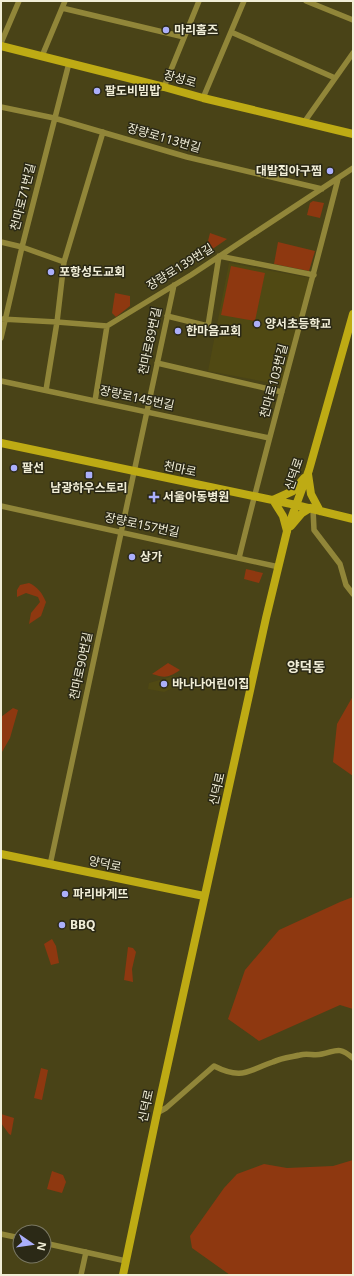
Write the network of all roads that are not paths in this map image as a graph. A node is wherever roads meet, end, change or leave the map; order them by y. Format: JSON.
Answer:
{"nodes":[{"id":1,"x":18,"y":1,"type":"edge"},
{"id":2,"x":65,"y":1,"type":"edge"},
{"id":3,"x":199,"y":1,"type":"edge"},
{"id":4,"x":244,"y":1,"type":"edge"},
{"id":5,"x":306,"y":1,"type":"edge"},
{"id":6,"x":62,"y":8,"type":"junction"},
{"id":7,"x":353,"y":20,"type":"edge"},
{"id":8,"x":231,"y":32,"type":"junction"},
{"id":9,"x":184,"y":37,"type":"junction"},
{"id":10,"x":1,"y":45,"type":"edge"},
{"id":11,"x":353,"y":53,"type":"edge"},
{"id":12,"x":42,"y":56,"type":"junction"},
{"id":13,"x":69,"y":63,"type":"junction"},
{"id":14,"x":335,"y":78,"type":"junction"},
{"id":15,"x":164,"y":87,"type":"junction"},
{"id":16,"x":203,"y":98,"type":"junction"},
{"id":17,"x":1,"y":107,"type":"edge"},
{"id":18,"x":54,"y":118,"type":"junction"},
{"id":19,"x":305,"y":121,"type":"junction"},
{"id":20,"x":103,"y":132,"type":"junction"},
{"id":21,"x":353,"y":134,"type":"edge"},
{"id":22,"x":353,"y":168,"type":"edge"},
{"id":23,"x":338,"y":179,"type":"junction"},
{"id":24,"x":322,"y":189,"type":"junction"},
{"id":25,"x":1,"y":242,"type":"edge"},
{"id":26,"x":22,"y":247,"type":"junction"},
{"id":27,"x":219,"y":256,"type":"junction"},
{"id":28,"x":64,"y":262,"type":"junction"},
{"id":29,"x":314,"y":275,"type":"junction"},
{"id":30,"x":174,"y":285,"type":"junction"},
{"id":31,"x":353,"y":314,"type":"edge"},
{"id":32,"x":167,"y":316,"type":"junction"},
{"id":33,"x":3,"y":319,"type":"edge"},
{"id":34,"x":57,"y":322,"type":"junction"},
{"id":35,"x":107,"y":326,"type":"junction"},
{"id":36,"x":1,"y":338,"type":"edge"},
{"id":37,"x":157,"y":363,"type":"junction"},
{"id":38,"x":1,"y":381,"type":"edge"},
{"id":39,"x":46,"y":390,"type":"junction"},
{"id":40,"x":282,"y":392,"type":"junction"},
{"id":41,"x":96,"y":401,"type":"junction"},
{"id":42,"x":147,"y":412,"type":"junction"},
{"id":43,"x":269,"y":438,"type":"junction"},
{"id":44,"x":1,"y":443,"type":"edge"},
{"id":45,"x":134,"y":471,"type":"junction"},
{"id":46,"x":308,"y":473,"type":"junction"},
{"id":47,"x":254,"y":496,"type":"junction"},
{"id":48,"x":273,"y":500,"type":"junction"},
{"id":49,"x":296,"y":505,"type":"junction"},
{"id":50,"x":1,"y":506,"type":"edge"},
{"id":51,"x":314,"y":509,"type":"junction"},
{"id":52,"x":353,"y":518,"type":"edge"},
{"id":53,"x":287,"y":531,"type":"junction"},
{"id":54,"x":121,"y":532,"type":"junction"},
{"id":55,"x":239,"y":558,"type":"junction"},
{"id":56,"x":279,"y":567,"type":"junction"},
{"id":57,"x":353,"y":594,"type":"edge"},
{"id":58,"x":1,"y":854,"type":"edge"},
{"id":59,"x":50,"y":865,"type":"junction"},
{"id":60,"x":204,"y":896,"type":"junction"},
{"id":61,"x":353,"y":1058,"type":"edge"},
{"id":62,"x":157,"y":1113,"type":"junction"},
{"id":63,"x":1,"y":1234,"type":"edge"},
{"id":64,"x":12,"y":1236,"type":"edge"},
{"id":65,"x":52,"y":1245,"type":"edge"},
{"id":66,"x":86,"y":1252,"type":"junction"},
{"id":67,"x":126,"y":1261,"type":"junction"},
{"id":68,"x":81,"y":1275,"type":"edge"},
{"id":69,"x":123,"y":1275,"type":"edge"}],
"edges":[{"from":1,"to":10,"type":"street"},
{"from":2,"to":6,"type":"street"},
{"from":3,"to":9,"type":"street"},
{"from":4,"to":8,"type":"street"},
{"from":5,"to":7,"type":"street"},
{"from":6,"to":9,"type":"street"},
{"from":6,"to":12,"type":"street"},
{"from":8,"to":14,"type":"street"},
{"from":8,"to":16,"type":"street"},
{"from":9,"to":15,"type":"street"},
{"from":10,"to":12,"type":"street","name":"장성로"},
{"from":11,"to":14,"type":"street"},
{"from":12,"to":13,"type":"street","name":"장성로"},
{"from":13,"to":15,"type":"street","name":"장성로"},
{"from":13,"to":18,"type":"street","name":"천마로71번길"},
{"from":14,"to":19,"type":"street"},
{"from":15,"to":16,"type":"street","name":"장성로"},
{"from":16,"to":19,"type":"street","name":"장성로"},
{"from":17,"to":18,"type":"street","name":"장량로113번길"},
{"from":18,"to":20,"type":"street","name":"장량로113번길"},
{"from":18,"to":26,"type":"street","name":"천마로71번길"},
{"from":19,"to":21,"type":"street","name":"장성로"},
{"from":20,"to":24,"type":"street","name":"장량로113번길"},
{"from":20,"to":28,"type":"street"},
{"from":22,"to":23,"type":"street","name":"장량로139번길"},
{"from":23,"to":24,"type":"street","name":"장량로139번길"},
{"from":23,"to":29,"type":"street","name":"천마로103번길"},
{"from":24,"to":27,"type":"street","name":"장량로139번길"},
{"from":25,"to":26,"type":"street"},
{"from":26,"to":28,"type":"street"},
{"from":26,"to":33,"type":"street","name":"천마로71번길"},
{"from":27,"to":29,"type":"street"},
{"from":27,"to":30,"type":"street","name":"장량로139번길"},
{"from":27,"to":32,"type":"street"},
{"from":28,"to":34,"type":"street"},
{"from":29,"to":40,"type":"street","name":"천마로103번길"},
{"from":30,"to":32,"type":"street","name":"천마로89번길"},
{"from":30,"to":35,"type":"street","name":"장량로139번길"},
{"from":31,"to":46,"type":"street","name":"신덕로"},
{"from":32,"to":37,"type":"street","name":"천마로89번길"},
{"from":33,"to":34,"type":"street"},
{"from":33,"to":36,"type":"street","name":"천마로71번길"},
{"from":34,"to":35,"type":"street"},
{"from":34,"to":39,"type":"street"},
{"from":35,"to":41,"type":"street"},
{"from":37,"to":40,"type":"street"},
{"from":37,"to":42,"type":"street","name":"천마로89번길"},
{"from":38,"to":39,"type":"street","name":"장량로145번길"},
{"from":39,"to":41,"type":"street","name":"장량로145번길"},
{"from":40,"to":43,"type":"street","name":"천마로103번길"},
{"from":41,"to":42,"type":"street","name":"장량로145번길"},
{"from":42,"to":43,"type":"street","name":"장량로145번길"},
{"from":42,"to":45,"type":"street","name":"천마로89번길"},
{"from":43,"to":47,"type":"street","name":"천마로103번길"},
{"from":44,"to":45,"type":"street","name":"천마로"},
{"from":45,"to":47,"type":"street","name":"천마로"},
{"from":45,"to":54,"type":"street","name":"천마로90번길"},
{"from":46,"to":48,"type":"street"},
{"from":46,"to":49,"type":"street","name":"신덕로"},
{"from":46,"to":51,"type":"street"},
{"from":47,"to":48,"type":"street","name":"천마로"},
{"from":47,"to":55,"type":"street","name":"천마로103번길"},
{"from":48,"to":49,"type":"street","name":"천마로"},
{"from":48,"to":53,"type":"street"},
{"from":49,"to":51,"type":"street","name":"천마로"},
{"from":49,"to":53,"type":"street","name":"신덕로"},
{"from":50,"to":54,"type":"street","name":"장량로157번길"},
{"from":51,"to":52,"type":"street","name":"천마로"},
{"from":51,"to":53,"type":"street"},
{"from":51,"to":57,"type":"street"},
{"from":53,"to":56,"type":"street","name":"신덕로"},
{"from":54,"to":55,"type":"street","name":"장량로157번길"},
{"from":54,"to":59,"type":"street","name":"천마로90번길"},
{"from":55,"to":56,"type":"street","name":"장량로157번길"},
{"from":56,"to":60,"type":"street","name":"신덕로"},
{"from":58,"to":59,"type":"street","name":"양덕로"},
{"from":59,"to":60,"type":"street","name":"양덕로"},
{"from":60,"to":62,"type":"street","name":"신덕로"},
{"from":61,"to":62,"type":"street"},
{"from":62,"to":67,"type":"street","name":"신덕로"},
{"from":63,"to":64,"type":"street"},
{"from":65,"to":66,"type":"street"},
{"from":66,"to":67,"type":"street"},
{"from":66,"to":68,"type":"street"},
{"from":67,"to":69,"type":"street","name":"신덕로"}]}
